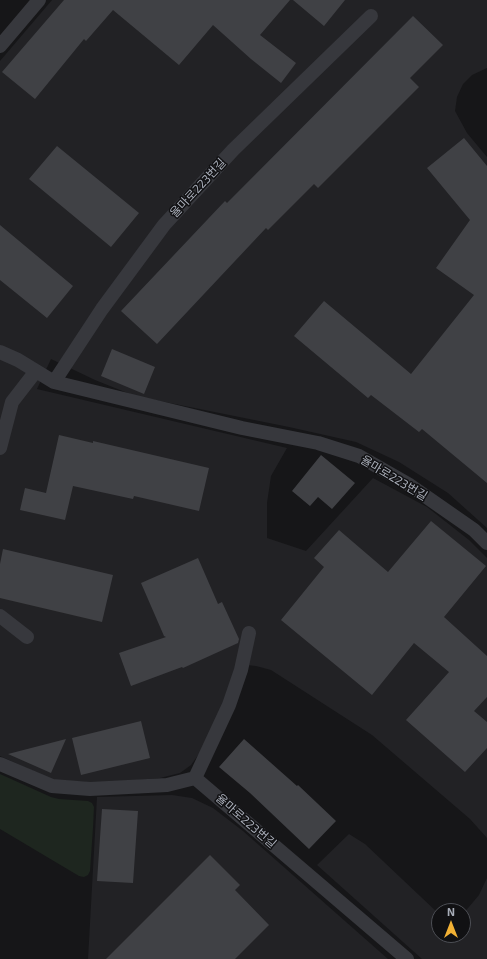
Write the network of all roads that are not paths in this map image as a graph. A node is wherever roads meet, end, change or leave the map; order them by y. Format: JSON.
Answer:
{"nodes":[{"id":1,"x":39,"y":0,"type":"edge"},
{"id":2,"x":371,"y":16,"type":"dead end"},
{"id":3,"x":0,"y":46,"type":"edge"},
{"id":4,"x":0,"y":352,"type":"edge"},
{"id":5,"x":36,"y":372,"type":"junction"},
{"id":6,"x":54,"y":382,"type":"junction"},
{"id":7,"x":0,"y":448,"type":"edge"},
{"id":8,"x":487,"y":543,"type":"edge"},
{"id":9,"x":0,"y":616,"type":"edge"},
{"id":10,"x":249,"y":633,"type":"dead end"},
{"id":11,"x":27,"y":637,"type":"dead end"},
{"id":12,"x":0,"y":764,"type":"edge"},
{"id":13,"x":195,"y":778,"type":"junction"},
{"id":14,"x":407,"y":959,"type":"edge"}],
"edges":[{"from":1,"to":3,"type":"lane"},
{"from":2,"to":6,"type":"lane","name":"율마로223번길"},
{"from":4,"to":5,"type":"lane","name":"율마로223번길"},
{"from":5,"to":6,"type":"lane","name":"율마로223번길"},
{"from":5,"to":7,"type":"lane"},
{"from":6,"to":8,"type":"lane","name":"율마로223번길"},
{"from":9,"to":11,"type":"lane"},
{"from":10,"to":13,"type":"lane"},
{"from":12,"to":13,"type":"lane"},
{"from":13,"to":14,"type":"lane","name":"율마로223번길"}]}
